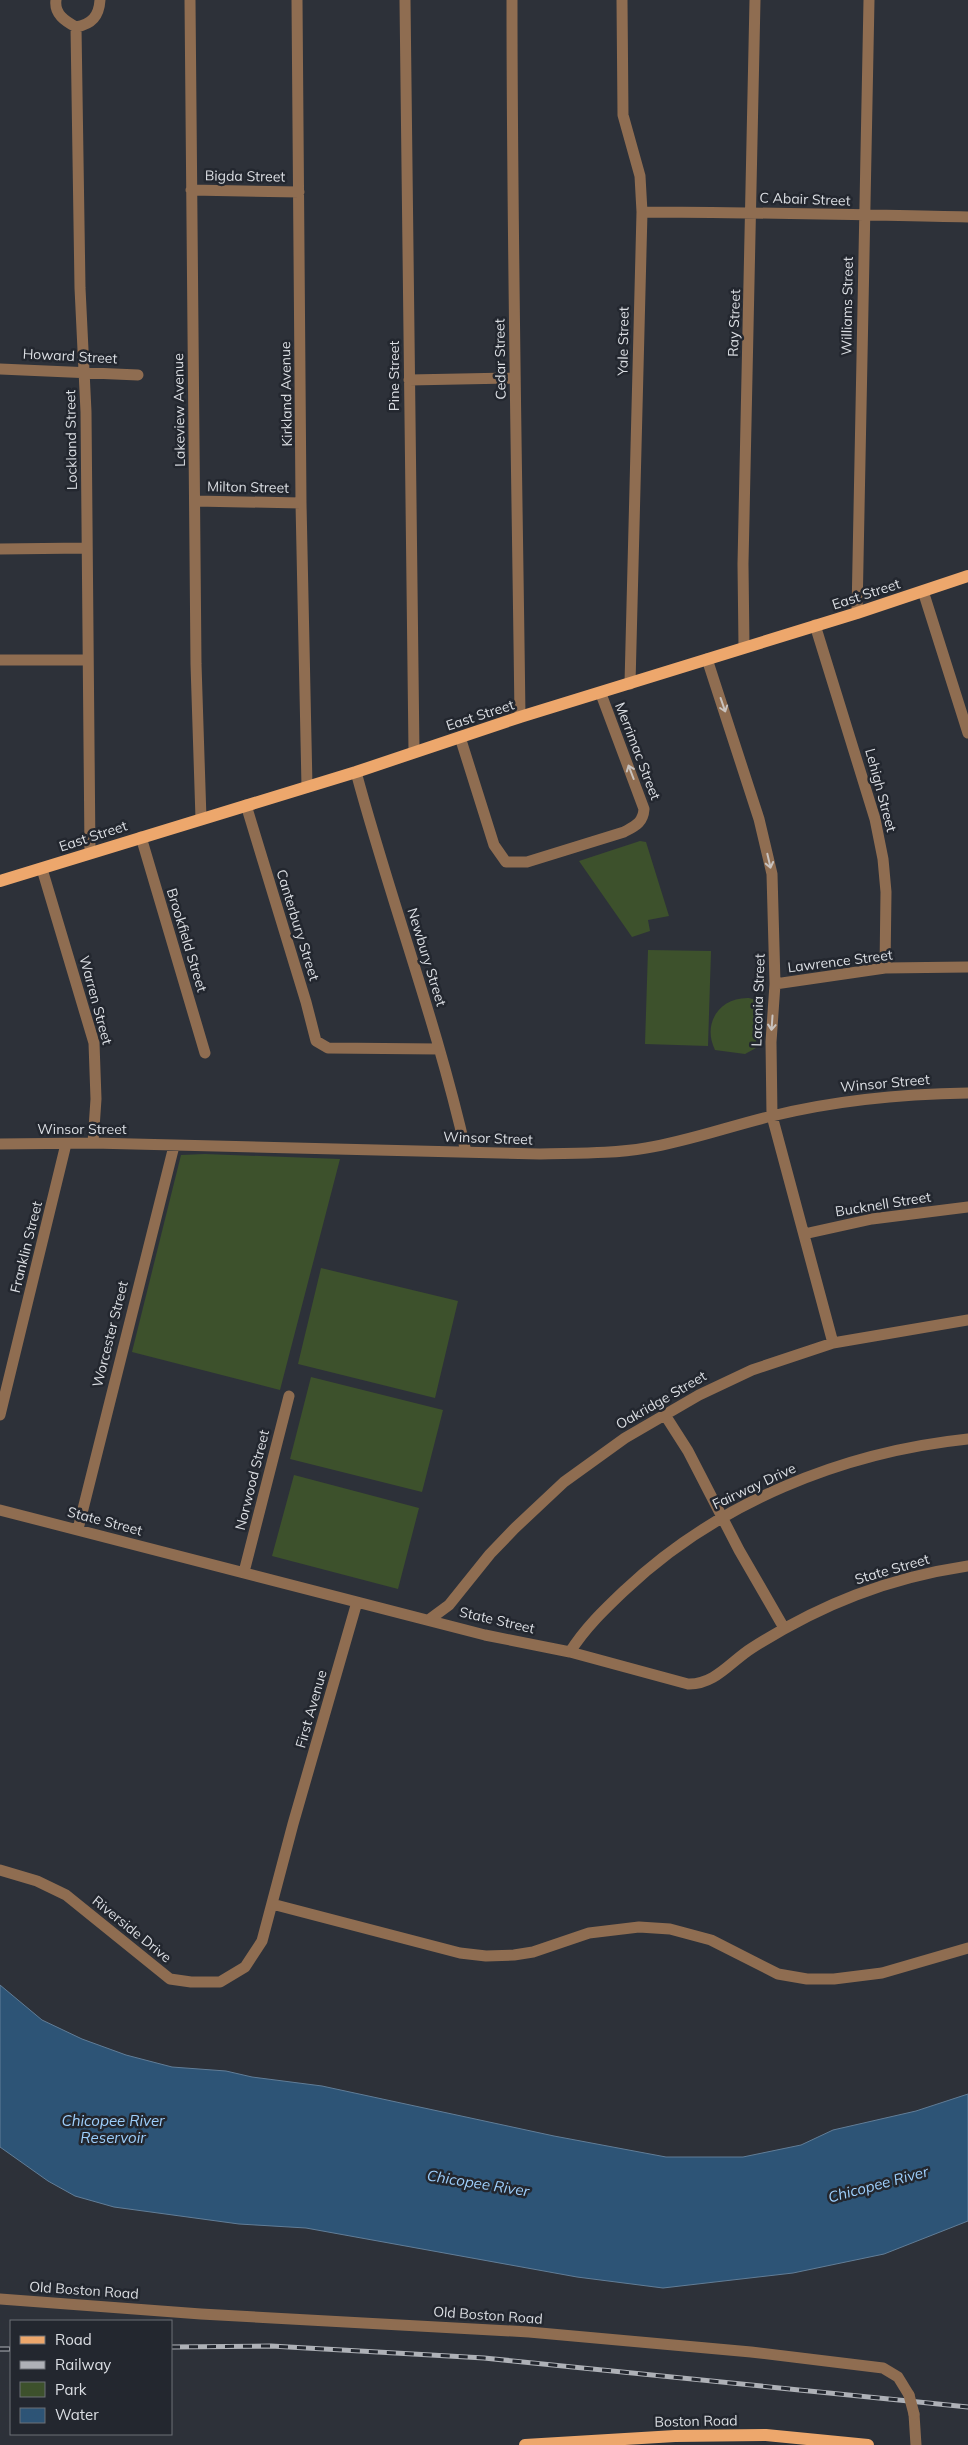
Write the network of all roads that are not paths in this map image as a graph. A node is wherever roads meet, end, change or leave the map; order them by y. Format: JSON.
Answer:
{"nodes":[{"id":1,"x":56,"y":0,"type":"edge"},
{"id":2,"x":100,"y":0,"type":"edge"},
{"id":3,"x":190,"y":0,"type":"edge"},
{"id":4,"x":297,"y":0,"type":"edge"},
{"id":5,"x":405,"y":0,"type":"edge"},
{"id":6,"x":512,"y":0,"type":"edge"},
{"id":7,"x":622,"y":0,"type":"edge"},
{"id":8,"x":755,"y":0,"type":"edge"},
{"id":9,"x":869,"y":0,"type":"edge"},
{"id":10,"x":76,"y":27,"type":"junction"},
{"id":11,"x":191,"y":190,"type":"junction"},
{"id":12,"x":299,"y":192,"type":"junction"},
{"id":13,"x":642,"y":212,"type":"junction"},
{"id":14,"x":751,"y":212,"type":"junction"},
{"id":15,"x":865,"y":217,"type":"junction"},
{"id":16,"x":968,"y":218,"type":"edge"},
{"id":17,"x":0,"y":368,"type":"edge"},
{"id":18,"x":85,"y":372,"type":"junction"},
{"id":19,"x":138,"y":375,"type":"dead end"},
{"id":20,"x":515,"y":378,"type":"junction"},
{"id":21,"x":409,"y":380,"type":"junction"},
{"id":22,"x":195,"y":501,"type":"junction"},
{"id":23,"x":301,"y":502,"type":"junction"},
{"id":24,"x":86,"y":548,"type":"junction"},
{"id":25,"x":0,"y":549,"type":"edge"},
{"id":26,"x":968,"y":576,"type":"edge"},
{"id":27,"x":923,"y":591,"type":"junction"},
{"id":28,"x":857,"y":613,"type":"junction"},
{"id":29,"x":815,"y":625,"type":"junction"},
{"id":30,"x":744,"y":647,"type":"junction"},
{"id":31,"x":707,"y":659,"type":"junction"},
{"id":32,"x":0,"y":660,"type":"edge"},
{"id":33,"x":88,"y":660,"type":"junction"},
{"id":34,"x":630,"y":684,"type":"junction"},
{"id":35,"x":601,"y":694,"type":"junction"},
{"id":36,"x":520,"y":717,"type":"junction"},
{"id":37,"x":968,"y":733,"type":"edge"},
{"id":38,"x":460,"y":737,"type":"junction"},
{"id":39,"x":414,"y":752,"type":"junction"},
{"id":40,"x":356,"y":772,"type":"junction"},
{"id":41,"x":307,"y":787,"type":"junction"},
{"id":42,"x":246,"y":805,"type":"junction"},
{"id":43,"x":201,"y":818,"type":"junction"},
{"id":44,"x":141,"y":836,"type":"junction"},
{"id":45,"x":90,"y":853,"type":"junction"},
{"id":46,"x":42,"y":869,"type":"junction"},
{"id":47,"x":0,"y":881,"type":"edge"},
{"id":48,"x":885,"y":968,"type":"junction"},
{"id":49,"x":968,"y":968,"type":"edge"},
{"id":50,"x":775,"y":984,"type":"junction"},
{"id":51,"x":439,"y":1049,"type":"junction"},
{"id":52,"x":205,"y":1053,"type":"dead end"},
{"id":53,"x":968,"y":1093,"type":"edge"},
{"id":54,"x":772,"y":1116,"type":"junction"},
{"id":55,"x":93,"y":1143,"type":"junction"},
{"id":56,"x":0,"y":1144,"type":"edge"},
{"id":57,"x":66,"y":1144,"type":"junction"},
{"id":58,"x":174,"y":1146,"type":"junction"},
{"id":59,"x":466,"y":1152,"type":"junction"},
{"id":60,"x":968,"y":1207,"type":"edge"},
{"id":61,"x":804,"y":1234,"type":"junction"},
{"id":62,"x":968,"y":1320,"type":"edge"},
{"id":63,"x":833,"y":1343,"type":"junction"},
{"id":64,"x":288,"y":1396,"type":"dead end"},
{"id":65,"x":0,"y":1415,"type":"edge"},
{"id":66,"x":665,"y":1415,"type":"junction"},
{"id":67,"x":968,"y":1439,"type":"edge"},
{"id":68,"x":0,"y":1510,"type":"edge"},
{"id":69,"x":721,"y":1517,"type":"junction"},
{"id":70,"x":78,"y":1530,"type":"junction"},
{"id":71,"x":968,"y":1566,"type":"edge"},
{"id":72,"x":244,"y":1572,"type":"junction"},
{"id":73,"x":357,"y":1602,"type":"junction"},
{"id":74,"x":430,"y":1619,"type":"junction"},
{"id":75,"x":784,"y":1628,"type":"junction"},
{"id":76,"x":570,"y":1652,"type":"junction"},
{"id":77,"x":293,"y":1824,"type":"joint"},
{"id":78,"x":0,"y":1870,"type":"edge"},
{"id":79,"x":272,"y":1904,"type":"junction"},
{"id":80,"x":968,"y":1943,"type":"edge"},
{"id":81,"x":968,"y":1948,"type":"edge"},
{"id":82,"x":955,"y":1952,"type":"junction"},
{"id":83,"x":0,"y":2299,"type":"edge"},
{"id":84,"x":698,"y":2440,"type":"edge"},
{"id":85,"x":525,"y":2445,"type":"edge"},
{"id":86,"x":868,"y":2445,"type":"edge"},
{"id":87,"x":916,"y":2445,"type":"edge"}],
"edges":[{"from":1,"to":10,"type":"street"},
{"from":2,"to":10,"type":"street"},
{"from":3,"to":11,"type":"street","name":"Lakeview Avenue"},
{"from":4,"to":12,"type":"street","name":"Kirkland Avenue"},
{"from":5,"to":21,"type":"street","name":"Pine Street"},
{"from":6,"to":20,"type":"street","name":"Cedar Street"},
{"from":7,"to":13,"type":"street","name":"Yale Street"},
{"from":8,"to":14,"type":"street","name":"Ray Street"},
{"from":9,"to":15,"type":"street","name":"Williams Street"},
{"from":10,"to":18,"type":"street","name":"Lockland Street"},
{"from":11,"to":12,"type":"street","name":"Bigda Street"},
{"from":11,"to":22,"type":"street","name":"Lakeview Avenue"},
{"from":12,"to":23,"type":"street","name":"Kirkland Avenue"},
{"from":13,"to":14,"type":"street","name":"C Abair Street"},
{"from":13,"to":34,"type":"street","name":"Yale Street"},
{"from":14,"to":15,"type":"street","name":"C Abair Street"},
{"from":14,"to":30,"type":"street","name":"Ray Street"},
{"from":15,"to":16,"type":"street","name":"C Abair Street"},
{"from":15,"to":28,"type":"street","name":"Williams Street"},
{"from":17,"to":18,"type":"street","name":"Howard Street"},
{"from":18,"to":19,"type":"street","name":"Howard Street"},
{"from":18,"to":24,"type":"street","name":"Lockland Street"},
{"from":20,"to":21,"type":"street"},
{"from":20,"to":36,"type":"street","name":"Cedar Street"},
{"from":21,"to":39,"type":"street","name":"Pine Street"},
{"from":22,"to":23,"type":"street","name":"Milton Street"},
{"from":22,"to":43,"type":"street","name":"Lakeview Avenue"},
{"from":23,"to":41,"type":"street","name":"Kirkland Avenue"},
{"from":24,"to":25,"type":"street"},
{"from":24,"to":33,"type":"street","name":"Lockland Street"},
{"from":26,"to":27,"type":"main road","name":"East Street"},
{"from":27,"to":28,"type":"main road","name":"East Street"},
{"from":27,"to":37,"type":"street"},
{"from":28,"to":29,"type":"main road","name":"East Street"},
{"from":29,"to":30,"type":"main road","name":"East Street"},
{"from":29,"to":48,"type":"street","name":"Lehigh Street"},
{"from":30,"to":31,"type":"main road","name":"East Street"},
{"from":31,"to":34,"type":"main road","name":"East Street"},
{"from":31,"to":50,"type":"street","name":"Laconia Street","one_way":true},
{"from":32,"to":33,"type":"street"},
{"from":33,"to":45,"type":"street","name":"Lockland Street"},
{"from":34,"to":35,"type":"main road","name":"East Street"},
{"from":35,"to":36,"type":"main road","name":"East Street"},
{"from":38,"to":35,"type":"street","name":"Merrimac Street","one_way":true},
{"from":36,"to":38,"type":"main road","name":"East Street"},
{"from":38,"to":39,"type":"main road","name":"East Street"},
{"from":39,"to":40,"type":"main road","name":"East Street"},
{"from":40,"to":41,"type":"main road","name":"East Street"},
{"from":40,"to":51,"type":"street","name":"Newbury Street"},
{"from":41,"to":42,"type":"main road","name":"East Street"},
{"from":42,"to":43,"type":"main road","name":"East Street"},
{"from":42,"to":51,"type":"street","name":"Canterbury Street"},
{"from":43,"to":44,"type":"main road","name":"East Street"},
{"from":44,"to":45,"type":"main road","name":"East Street"},
{"from":44,"to":52,"type":"street","name":"Brookfield Street"},
{"from":45,"to":46,"type":"main road","name":"East Street"},
{"from":46,"to":47,"type":"main road","name":"East Street"},
{"from":46,"to":55,"type":"street","name":"Warren Street"},
{"from":48,"to":49,"type":"street","name":"Lawrence Street"},
{"from":48,"to":50,"type":"street","name":"Lawrence Street"},
{"from":50,"to":54,"type":"street","name":"Laconia Street","one_way":true},
{"from":51,"to":59,"type":"street","name":"Newbury Street"},
{"from":53,"to":54,"type":"street","name":"Winsor Street"},
{"from":54,"to":59,"type":"street","name":"Winsor Street"},
{"from":54,"to":61,"type":"street","name":"Laconia Street"},
{"from":55,"to":57,"type":"street","name":"Winsor Street"},
{"from":55,"to":58,"type":"street","name":"Winsor Street"},
{"from":56,"to":57,"type":"street","name":"Winsor Street"},
{"from":57,"to":65,"type":"street","name":"Franklin Street"},
{"from":58,"to":59,"type":"street","name":"Winsor Street"},
{"from":58,"to":70,"type":"street","name":"Worcester Street"},
{"from":60,"to":61,"type":"street","name":"Bucknell Street"},
{"from":61,"to":63,"type":"street","name":"Laconia Street"},
{"from":62,"to":63,"type":"street","name":"Oakridge Street"},
{"from":63,"to":66,"type":"street","name":"Oakridge Street"},
{"from":64,"to":72,"type":"street","name":"Norwood Street"},
{"from":66,"to":69,"type":"street"},
{"from":66,"to":74,"type":"street","name":"Oakridge Street"},
{"from":67,"to":69,"type":"street","name":"Fairway Drive"},
{"from":68,"to":70,"type":"street","name":"State Street"},
{"from":69,"to":75,"type":"street"},
{"from":69,"to":76,"type":"street","name":"Fairway Drive"},
{"from":70,"to":72,"type":"street","name":"State Street"},
{"from":71,"to":75,"type":"street","name":"State Street"},
{"from":72,"to":73,"type":"street","name":"State Street"},
{"from":73,"to":74,"type":"street","name":"State Street"},
{"from":73,"to":77,"type":"street","name":"First Avenue"},
{"from":74,"to":76,"type":"street","name":"State Street"},
{"from":75,"to":76,"type":"street","name":"State Street"},
{"from":77,"to":79,"type":"street","name":"Riverside Drive"},
{"from":78,"to":79,"type":"street","name":"Riverside Drive"},
{"from":79,"to":82,"type":"street"},
{"from":80,"to":82,"type":"street"},
{"from":81,"to":82,"type":"street"},
{"from":83,"to":87,"type":"street","name":"Old Boston Road","bridge":true},
{"from":84,"to":85,"type":"main road","name":"Boston Road"},
{"from":84,"to":86,"type":"main road","name":"Boston Road"}]}
